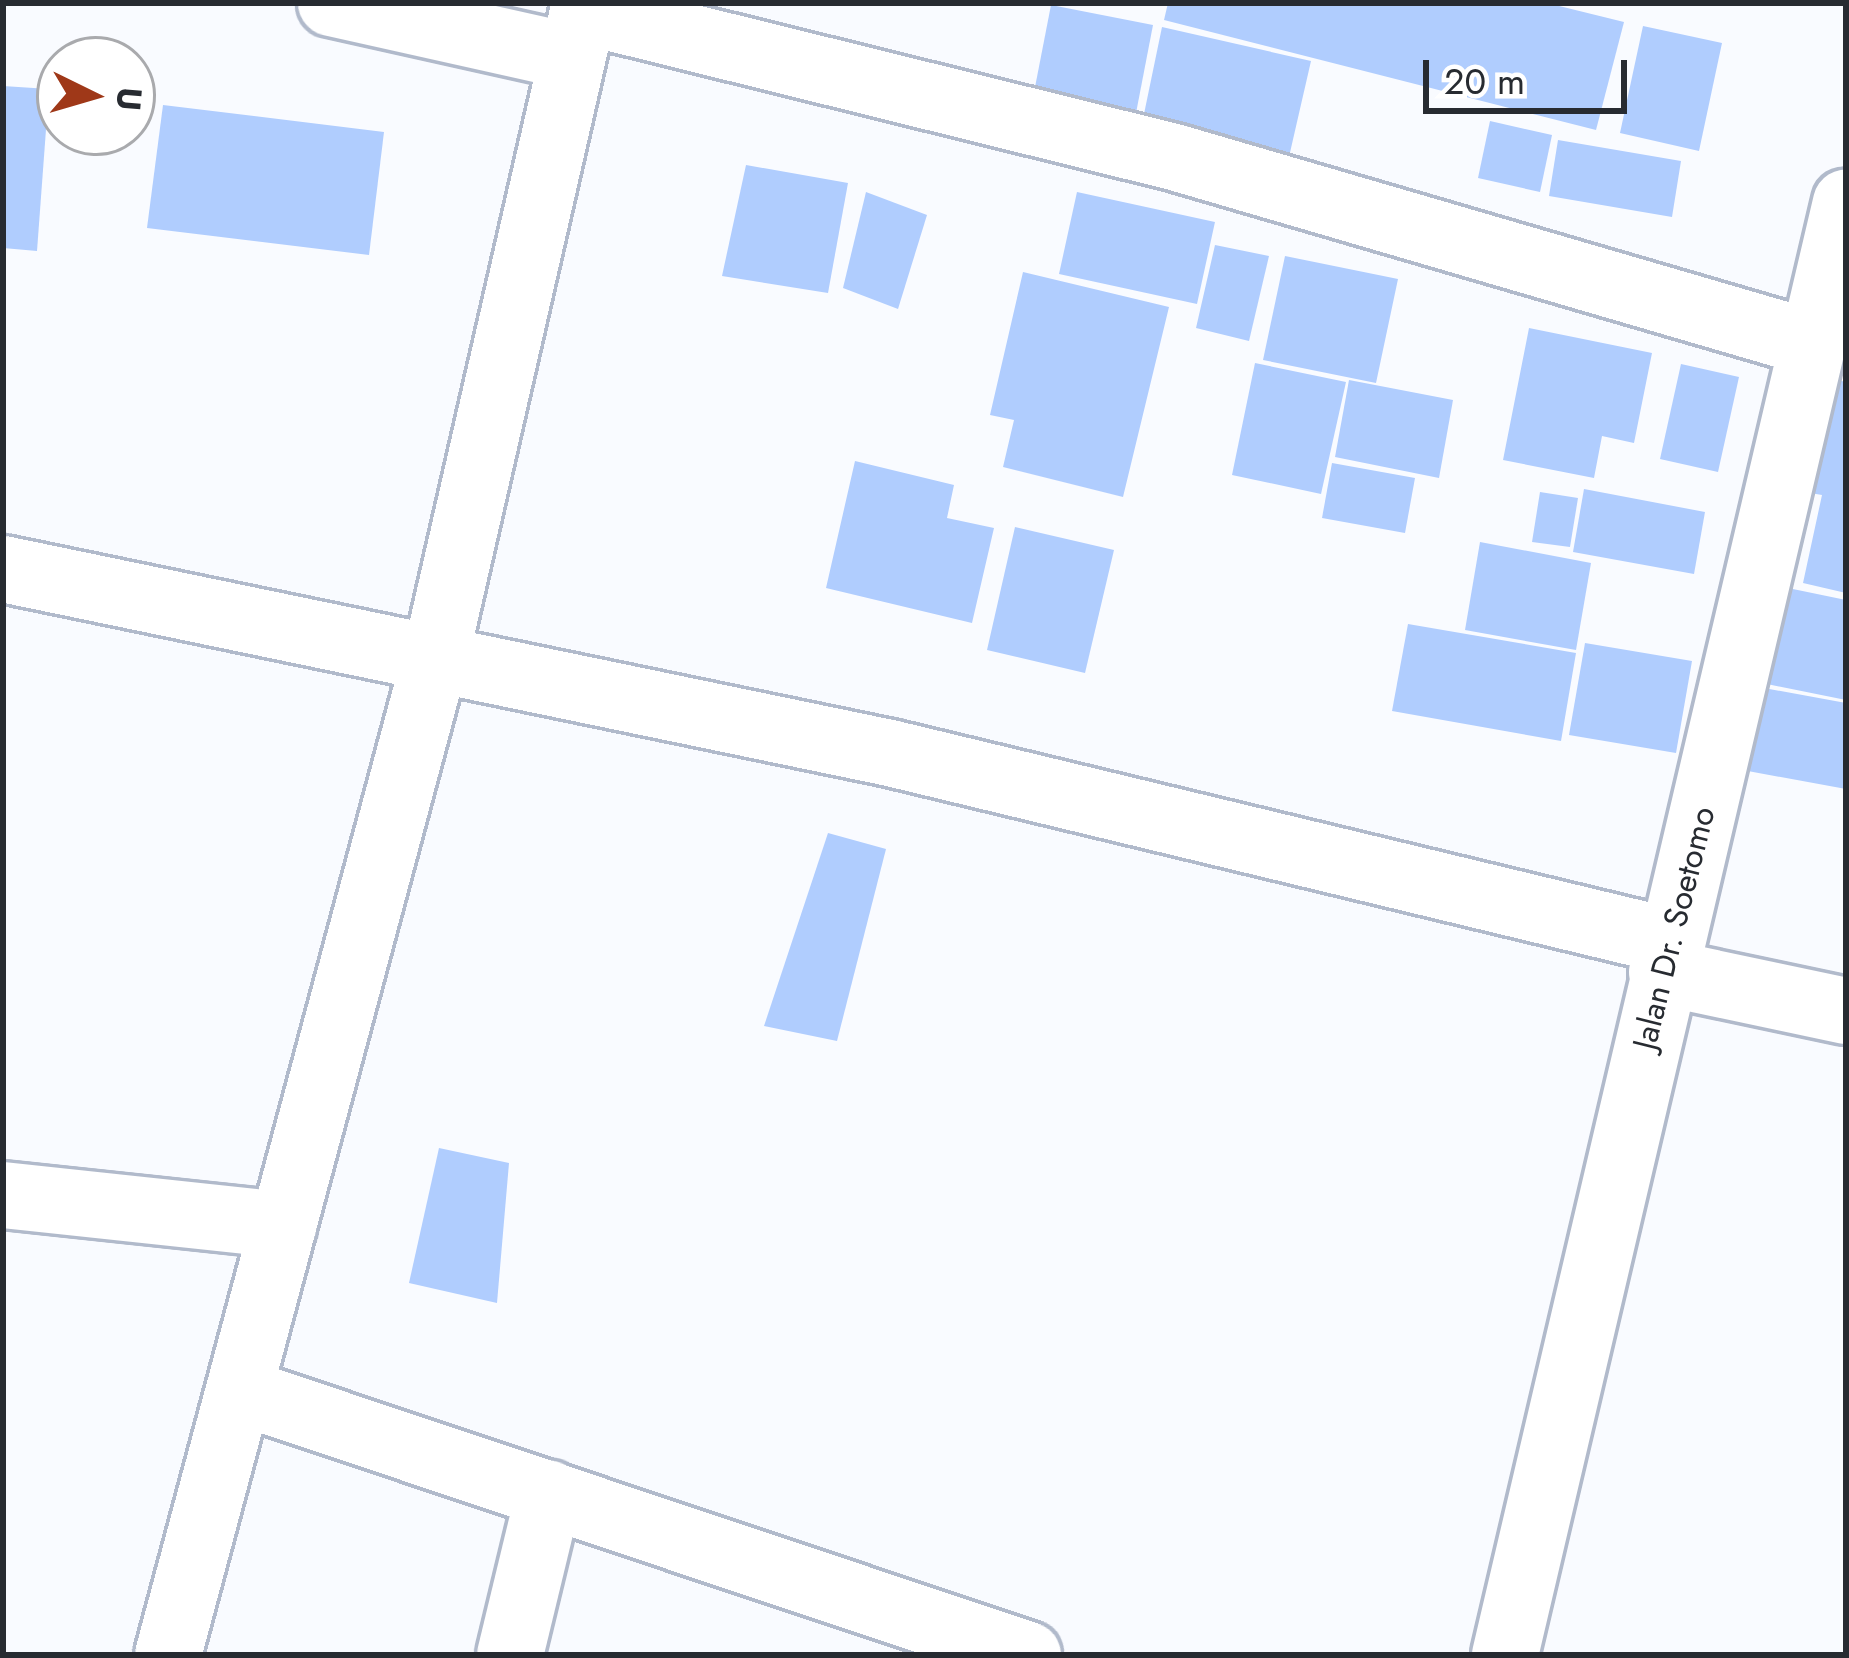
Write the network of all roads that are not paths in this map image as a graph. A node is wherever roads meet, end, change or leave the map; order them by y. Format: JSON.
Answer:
{"nodes":[{"id":1,"x":331,"y":3,"type":"edge"},
{"id":2,"x":580,"y":24,"type":"edge"},
{"id":3,"x":1846,"y":202,"type":"edge"},
{"id":4,"x":1810,"y":343,"type":"junction"},
{"id":5,"x":3,"y":568,"type":"edge"},
{"id":6,"x":435,"y":659,"type":"junction"},
{"id":7,"x":1666,"y":957,"type":"junction"},
{"id":8,"x":1846,"y":1011,"type":"edge"},
{"id":9,"x":3,"y":1195,"type":"edge"},
{"id":10,"x":283,"y":1225,"type":"junction"},
{"id":11,"x":239,"y":1391,"type":"junction"},
{"id":12,"x":549,"y":1494,"type":"junction"},
{"id":13,"x":906,"y":1635,"type":"edge"},
{"id":14,"x":167,"y":1655,"type":"edge"},
{"id":15,"x":511,"y":1655,"type":"edge"},
{"id":16,"x":1028,"y":1655,"type":"edge"},
{"id":17,"x":1505,"y":1655,"type":"edge"}],
"edges":[{"from":1,"to":2,"type":"street"},
{"from":2,"to":4,"type":"street"},
{"from":2,"to":6,"type":"street"},
{"from":3,"to":4,"type":"street","name":"Jalan Dr. Soetomo"},
{"from":4,"to":7,"type":"street","name":"Jalan Dr. Soetomo"},
{"from":5,"to":6,"type":"street"},
{"from":6,"to":7,"type":"street"},
{"from":6,"to":10,"type":"street"},
{"from":7,"to":8,"type":"street"},
{"from":7,"to":17,"type":"street","name":"Jalan Dr. Soetomo"},
{"from":9,"to":10,"type":"street"},
{"from":10,"to":11,"type":"street"},
{"from":11,"to":12,"type":"street"},
{"from":11,"to":14,"type":"street"},
{"from":12,"to":13,"type":"street"},
{"from":12,"to":15,"type":"street"},
{"from":13,"to":16,"type":"street"}]}
